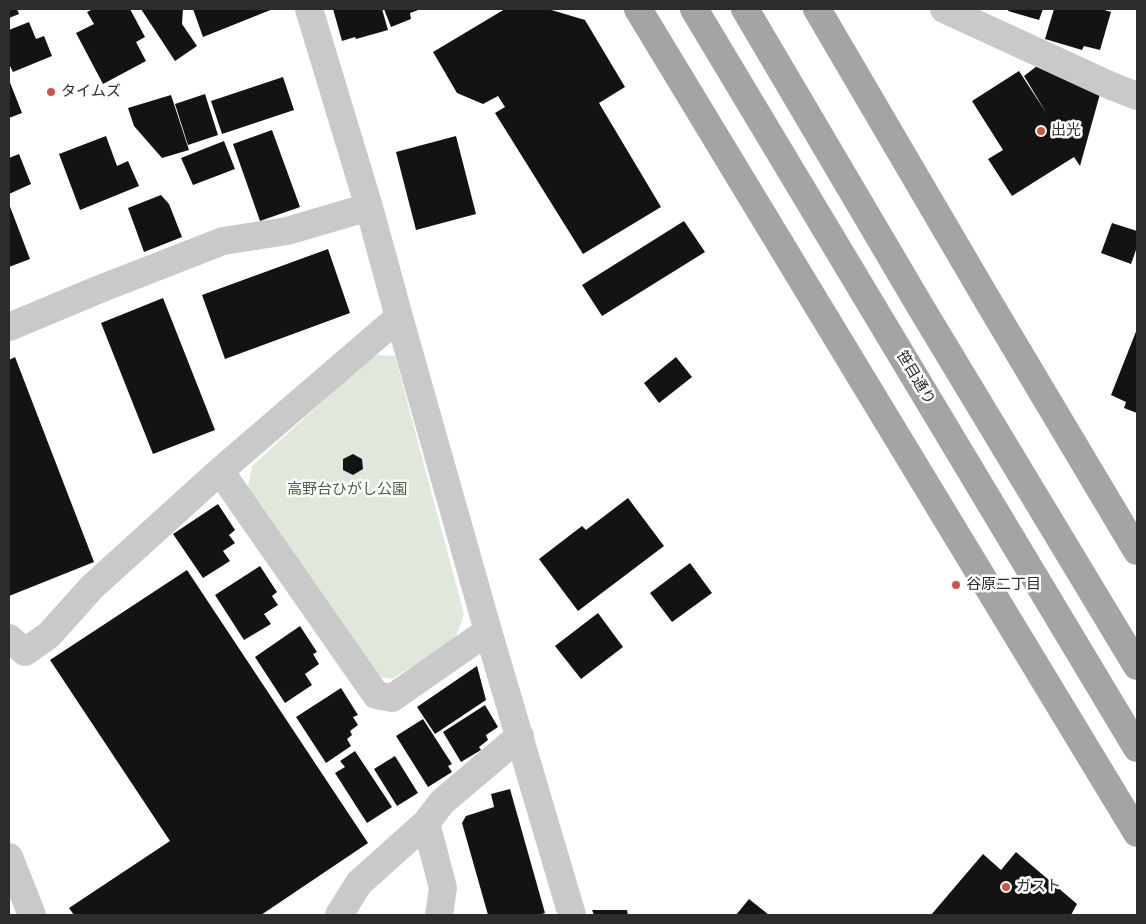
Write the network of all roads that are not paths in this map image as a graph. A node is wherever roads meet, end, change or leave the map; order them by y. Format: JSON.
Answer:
{"nodes":[{"id":1,"x":309,"y":9,"type":"edge"},
{"id":2,"x":638,"y":9,"type":"edge"},
{"id":3,"x":694,"y":9,"type":"edge"},
{"id":4,"x":745,"y":9,"type":"edge"},
{"id":5,"x":944,"y":9,"type":"edge"},
{"id":6,"x":820,"y":10,"type":"edge"},
{"id":7,"x":1137,"y":96,"type":"edge"},
{"id":8,"x":369,"y":207,"type":"junction"},
{"id":9,"x":399,"y":317,"type":"junction"},
{"id":10,"x":9,"y":327,"type":"edge"},
{"id":11,"x":220,"y":471,"type":"junction"},
{"id":12,"x":1137,"y":551,"type":"edge"},
{"id":13,"x":488,"y":631,"type":"junction"},
{"id":14,"x":9,"y":638,"type":"edge"},
{"id":15,"x":1137,"y":666,"type":"edge"},
{"id":16,"x":520,"y":736,"type":"junction"},
{"id":17,"x":1137,"y":748,"type":"edge"},
{"id":18,"x":426,"y":823,"type":"junction"},
{"id":19,"x":1137,"y":833,"type":"edge"},
{"id":20,"x":9,"y":857,"type":"edge"},
{"id":21,"x":32,"y":915,"type":"edge"},
{"id":22,"x":339,"y":915,"type":"edge"},
{"id":23,"x":439,"y":915,"type":"edge"},
{"id":24,"x":572,"y":915,"type":"edge"}],
"edges":[{"from":1,"to":8,"type":"street"},
{"from":2,"to":19,"type":"main road"},
{"from":3,"to":17,"type":"main road","name":"笹目通り"},
{"from":4,"to":15,"type":"main road"},
{"from":5,"to":7,"type":"street"},
{"from":6,"to":12,"type":"main road"},
{"from":8,"to":9,"type":"street"},
{"from":8,"to":10,"type":"street"},
{"from":9,"to":11,"type":"street"},
{"from":9,"to":13,"type":"street"},
{"from":11,"to":13,"type":"street"},
{"from":11,"to":14,"type":"street"},
{"from":13,"to":16,"type":"street"},
{"from":16,"to":18,"type":"street"},
{"from":16,"to":24,"type":"street"},
{"from":18,"to":22,"type":"street"},
{"from":18,"to":23,"type":"street"},
{"from":20,"to":21,"type":"street"}]}
